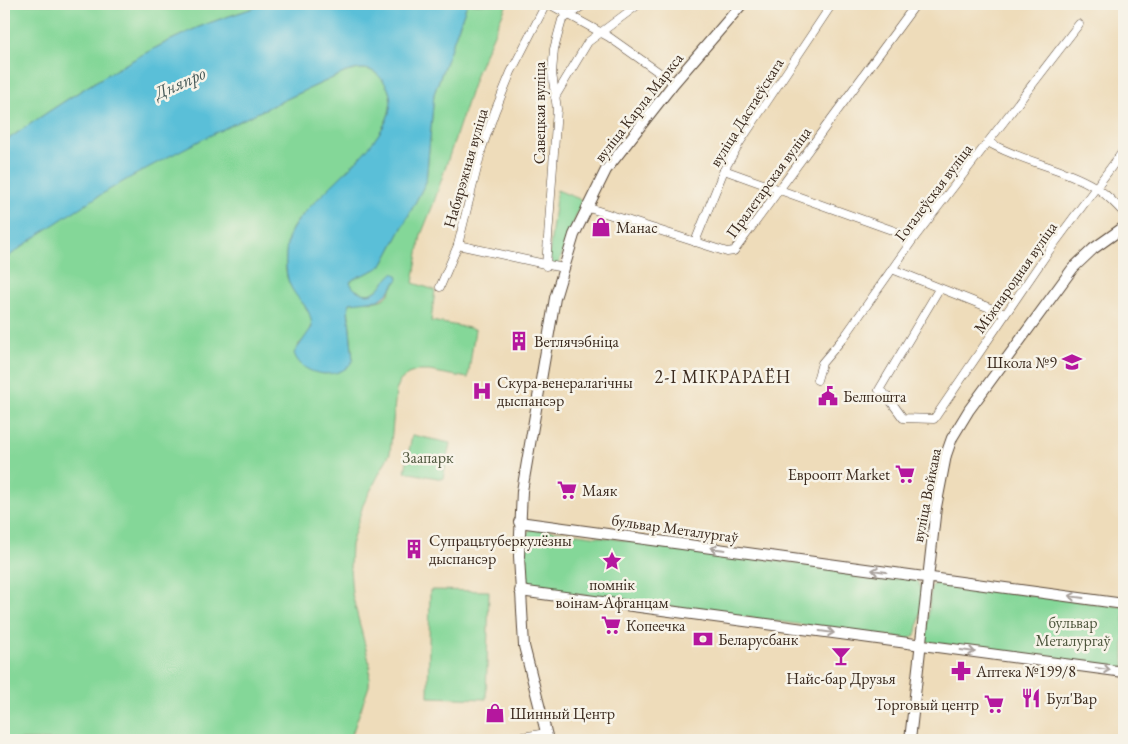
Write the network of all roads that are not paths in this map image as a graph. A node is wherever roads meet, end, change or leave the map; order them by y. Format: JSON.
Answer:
{"nodes":[{"id":1,"x":547,"y":4,"type":"edge"},
{"id":2,"x":585,"y":4,"type":"edge"},
{"id":3,"x":639,"y":4,"type":"edge"},
{"id":4,"x":742,"y":4,"type":"edge"},
{"id":5,"x":832,"y":4,"type":"edge"},
{"id":6,"x":916,"y":4,"type":"edge"},
{"id":7,"x":569,"y":16,"type":"junction"},
{"id":8,"x":1079,"y":24,"type":"dead end"},
{"id":9,"x":601,"y":34,"type":"junction"},
{"id":10,"x":674,"y":83,"type":"junction"},
{"id":11,"x":554,"y":97,"type":"junction"},
{"id":12,"x":988,"y":142,"type":"junction"},
{"id":13,"x":1124,"y":150,"type":"edge"},
{"id":14,"x":724,"y":170,"type":"junction"},
{"id":15,"x":1096,"y":188,"type":"junction"},
{"id":16,"x":780,"y":189,"type":"junction"},
{"id":17,"x":586,"y":207,"type":"junction"},
{"id":18,"x":1124,"y":212,"type":"edge"},
{"id":19,"x":1124,"y":227,"type":"edge"},
{"id":20,"x":914,"y":238,"type":"junction"},
{"id":21,"x":695,"y":242,"type":"junction"},
{"id":22,"x":458,"y":246,"type":"junction"},
{"id":23,"x":546,"y":266,"type":"junction"},
{"id":24,"x":563,"y":268,"type":"junction"},
{"id":25,"x":892,"y":269,"type":"junction"},
{"id":26,"x":440,"y":287,"type":"dead end"},
{"id":27,"x":940,"y":289,"type":"junction"},
{"id":28,"x":1005,"y":314,"type":"junction"},
{"id":29,"x":817,"y":380,"type":"dead end"},
{"id":30,"x":519,"y":522,"type":"junction"},
{"id":31,"x":928,"y":577,"type":"junction"},
{"id":32,"x":520,"y":591,"type":"junction"},
{"id":33,"x":1124,"y":604,"type":"edge"},
{"id":34,"x":920,"y":644,"type":"junction"},
{"id":35,"x":1124,"y":672,"type":"edge"},
{"id":36,"x":547,"y":737,"type":"edge"},
{"id":37,"x":506,"y":740,"type":"edge"},
{"id":38,"x":910,"y":740,"type":"edge"}],
"edges":[{"from":1,"to":7,"type":"street"},
{"from":1,"to":22,"type":"street","name":"Набярэжная вуліца"},
{"from":2,"to":7,"type":"street","name":"Савецкая вуліца"},
{"from":3,"to":9,"type":"street"},
{"from":4,"to":10,"type":"main road","name":"вуліца Карла Маркса"},
{"from":5,"to":14,"type":"street","name":"вуліца Дастаеўскага"},
{"from":6,"to":16,"type":"street","name":"Пралетарская вуліца"},
{"from":7,"to":9,"type":"street"},
{"from":7,"to":11,"type":"street","name":"Савецкая вуліца"},
{"from":8,"to":12,"type":"street","name":"Гогалеўская вуліца"},
{"from":9,"to":10,"type":"street"},
{"from":9,"to":11,"type":"street"},
{"from":10,"to":17,"type":"main road","name":"вуліца Карла Маркса"},
{"from":11,"to":23,"type":"street","name":"Савецкая вуліца"},
{"from":12,"to":15,"type":"street"},
{"from":12,"to":20,"type":"street","name":"Гогалеўская вуліца"},
{"from":13,"to":15,"type":"street","name":"Міжнародная вуліца"},
{"from":14,"to":16,"type":"street"},
{"from":14,"to":21,"type":"street","name":"вуліца Дастаеўскага"},
{"from":15,"to":18,"type":"street"},
{"from":15,"to":28,"type":"street","name":"Міжнародная вуліца"},
{"from":16,"to":20,"type":"street"},
{"from":16,"to":21,"type":"street","name":"Пралетарская вуліца"},
{"from":17,"to":21,"type":"street","name":"Пралетарская вуліца"},
{"from":17,"to":24,"type":"main road","name":"вуліца Карла Маркса"},
{"from":19,"to":31,"type":"main road","name":"вуліца Войкава"},
{"from":20,"to":25,"type":"street","name":"Гогалеўская вуліца"},
{"from":22,"to":23,"type":"street"},
{"from":22,"to":26,"type":"street","name":"Набярэжная вуліца"},
{"from":23,"to":24,"type":"street"},
{"from":24,"to":30,"type":"main road","name":"вуліца Карла Маркса"},
{"from":25,"to":27,"type":"street"},
{"from":25,"to":29,"type":"street","name":"Гогалеўская вуліца"},
{"from":27,"to":28,"type":"street"},
{"from":27,"to":28,"type":"street","name":"Міжнародная вуліца"},
{"from":31,"to":30,"type":"main road","name":"бульвар Металургаў","one_way":true},
{"from":30,"to":32,"type":"main road","name":"вуліца Карла Маркса"},
{"from":33,"to":31,"type":"main road","name":"бульвар Металургаў","one_way":true},
{"from":31,"to":34,"type":"main road","name":"вуліца Войкава"},
{"from":32,"to":34,"type":"main road","one_way":true},
{"from":32,"to":36,"type":"main road","name":"вуліца Карла Маркса"},
{"from":34,"to":35,"type":"main road","one_way":true},
{"from":34,"to":38,"type":"main road","name":"вуліца Войкава"},
{"from":36,"to":37,"type":"street"}]}
